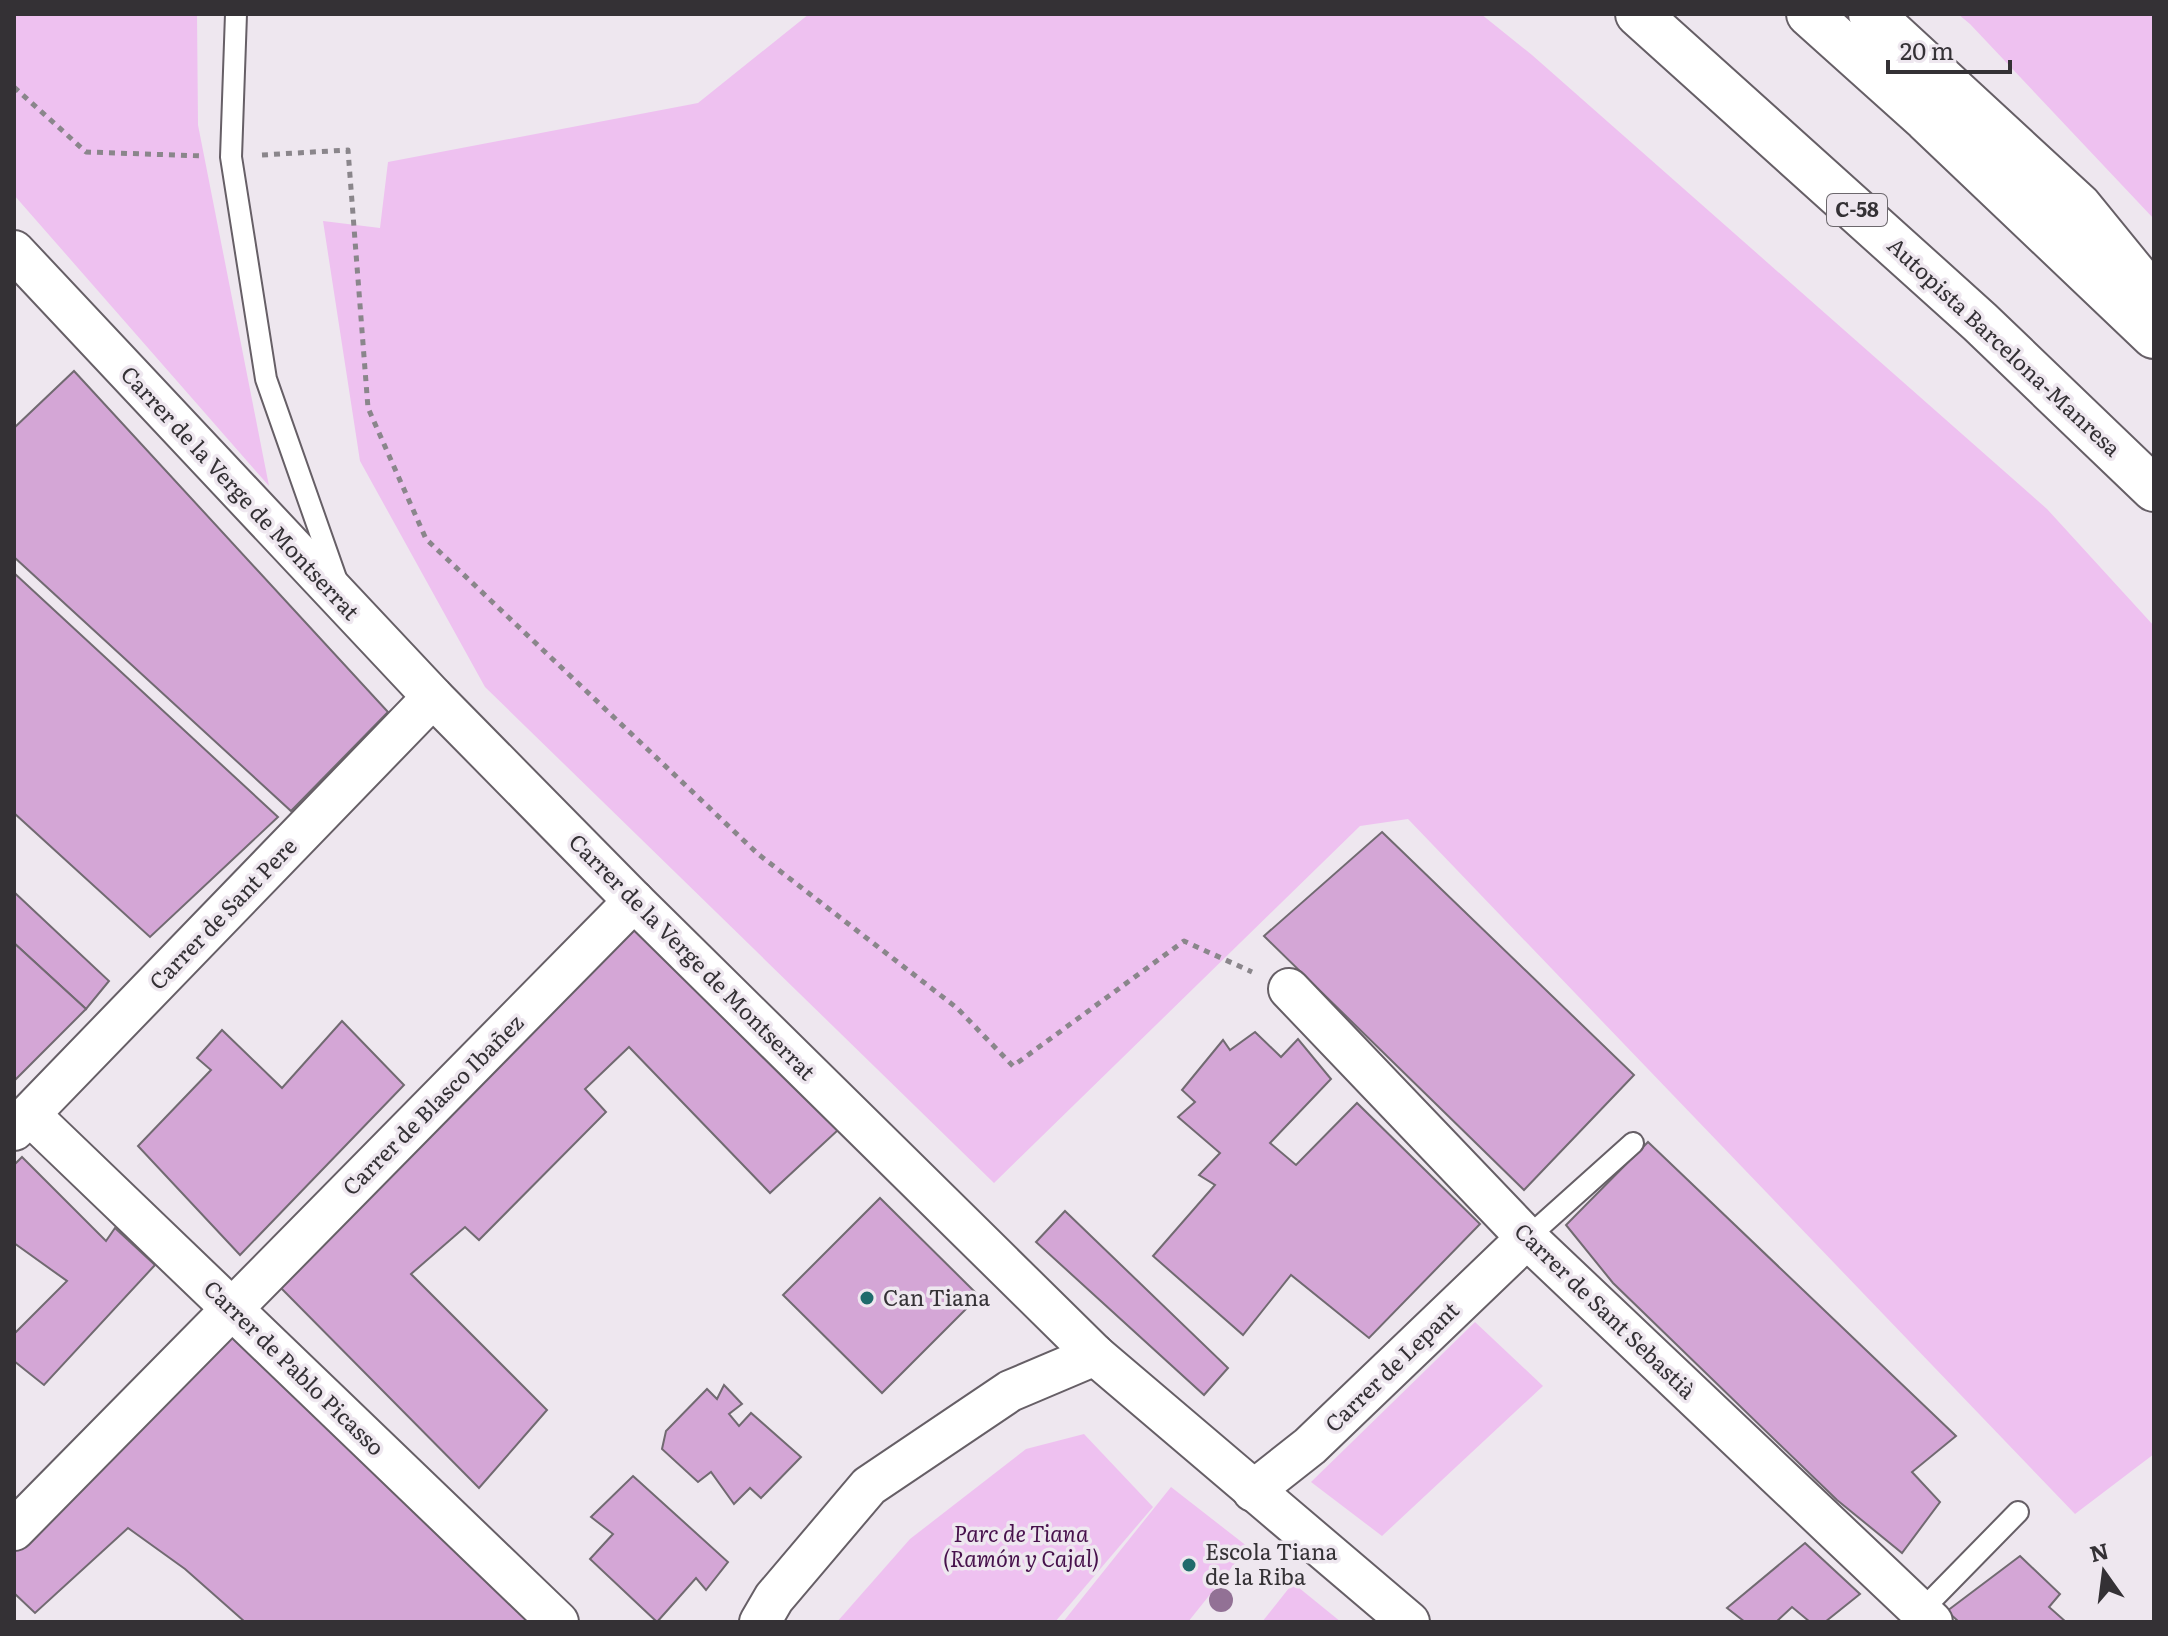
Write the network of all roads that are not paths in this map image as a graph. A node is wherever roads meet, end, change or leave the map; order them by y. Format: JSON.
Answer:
{"nodes":[{"id":1,"x":236,"y":14,"type":"edge"},
{"id":2,"x":1638,"y":14,"type":"edge"},
{"id":3,"x":1809,"y":14,"type":"edge"},
{"id":4,"x":1871,"y":14,"type":"edge"},
{"id":5,"x":14,"y":251,"type":"edge"},
{"id":6,"x":30,"y":290,"type":"edge"},
{"id":7,"x":2154,"y":298,"type":"edge"},
{"id":8,"x":2154,"y":336,"type":"edge"},
{"id":9,"x":2154,"y":489,"type":"edge"},
{"id":10,"x":346,"y":608,"type":"junction"},
{"id":11,"x":433,"y":697,"type":"junction"},
{"id":12,"x":634,"y":901,"type":"junction"},
{"id":13,"x":1289,"y":989,"type":"road end"},
{"id":14,"x":22,"y":1123,"type":"edge"},
{"id":15,"x":1633,"y":1143,"type":"dead end"},
{"id":16,"x":1527,"y":1238,"type":"junction"},
{"id":17,"x":232,"y":1309,"type":"junction"},
{"id":18,"x":1095,"y":1355,"type":"junction"},
{"id":19,"x":1253,"y":1491,"type":"junction"},
{"id":20,"x":2018,"y":1512,"type":"dead end"},
{"id":21,"x":14,"y":1530,"type":"edge"},
{"id":22,"x":1920,"y":1619,"type":"edge"},
{"id":23,"x":558,"y":1622,"type":"edge"},
{"id":24,"x":760,"y":1622,"type":"edge"},
{"id":25,"x":1409,"y":1622,"type":"edge"}],
"edges":[{"from":1,"to":10,"type":"lane"},
{"from":2,"to":9,"type":"highway","name":"Autopista Barcelona-Manresa","number":"C-58"},
{"from":3,"to":8,"type":"highway"},
{"from":4,"to":7,"type":"highway"},
{"from":5,"to":6,"type":"street","name":"Carrer de la Verge de Montserrat"},
{"from":6,"to":10,"type":"street","name":"Carrer de la Verge de Montserrat"},
{"from":10,"to":11,"type":"street","name":"Carrer de la Verge de Montserrat"},
{"from":11,"to":12,"type":"street","name":"Carrer de la Verge de Montserrat"},
{"from":11,"to":14,"type":"street","name":"Carrer de Sant Pere"},
{"from":12,"to":17,"type":"street","name":"Carrer de Blasco Ibañez"},
{"from":12,"to":18,"type":"street","name":"Carrer de la Verge de Montserrat"},
{"from":13,"to":16,"type":"street","name":"Carrer de Sant Sebastià"},
{"from":14,"to":17,"type":"street","name":"Carrer de Pablo Picasso"},
{"from":15,"to":16,"type":"lane"},
{"from":16,"to":19,"type":"street","name":"Carrer de Lepant"},
{"from":16,"to":22,"type":"street","name":"Carrer de Sant Sebastià"},
{"from":17,"to":21,"type":"street","name":"Carrer de Blasco Ibañez"},
{"from":17,"to":23,"type":"street","name":"Carrer de Pablo Picasso"},
{"from":18,"to":19,"type":"street","name":"Carrer de la Verge de Montserrat"},
{"from":18,"to":24,"type":"street"},
{"from":19,"to":25,"type":"street","name":"Carrer de la Verge de Montserrat"},
{"from":20,"to":22,"type":"lane"}]}
